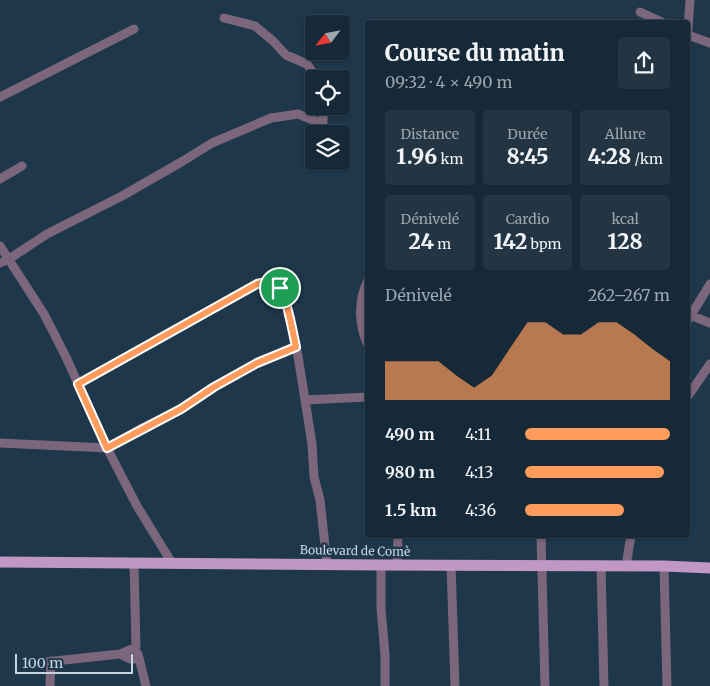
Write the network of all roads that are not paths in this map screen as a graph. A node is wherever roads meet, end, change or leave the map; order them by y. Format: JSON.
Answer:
{"nodes":[{"id":1,"x":690,"y":0,"type":"edge"},
{"id":2,"x":640,"y":12,"type":"dead end"},
{"id":3,"x":224,"y":18,"type":"dead end"},
{"id":4,"x":658,"y":20,"type":"edge"},
{"id":5,"x":689,"y":20,"type":"edge"},
{"id":6,"x":134,"y":30,"type":"dead end"},
{"id":7,"x":690,"y":36,"type":"edge"},
{"id":8,"x":710,"y":43,"type":"edge"},
{"id":9,"x":312,"y":70,"type":"edge"},
{"id":10,"x":0,"y":97,"type":"edge"},
{"id":11,"x":323,"y":115,"type":"edge"},
{"id":12,"x":323,"y":124,"type":"joint"},
{"id":13,"x":22,"y":166,"type":"dead end"},
{"id":14,"x":0,"y":179,"type":"edge"},
{"id":15,"x":0,"y":246,"type":"edge"},
{"id":16,"x":4,"y":261,"type":"edge"},
{"id":17,"x":710,"y":284,"type":"edge"},
{"id":18,"x":365,"y":288,"type":"edge"},
{"id":19,"x":690,"y":314,"type":"edge"},
{"id":20,"x":690,"y":316,"type":"edge"},
{"id":21,"x":710,"y":323,"type":"edge"},
{"id":22,"x":365,"y":339,"type":"edge"},
{"id":23,"x":296,"y":347,"type":"junction"},
{"id":24,"x":710,"y":364,"type":"edge"},
{"id":25,"x":78,"y":384,"type":"junction"},
{"id":26,"x":690,"y":393,"type":"edge"},
{"id":27,"x":365,"y":397,"type":"edge"},
{"id":28,"x":305,"y":400,"type":"junction"},
{"id":29,"x":0,"y":443,"type":"edge"},
{"id":30,"x":107,"y":448,"type":"junction"},
{"id":31,"x":398,"y":538,"type":"edge"},
{"id":32,"x":541,"y":538,"type":"edge"},
{"id":33,"x":631,"y":538,"type":"edge"},
{"id":34,"x":0,"y":562,"type":"edge"},
{"id":35,"x":134,"y":563,"type":"junction"},
{"id":36,"x":172,"y":563,"type":"junction"},
{"id":37,"x":327,"y":564,"type":"junction"},
{"id":38,"x":381,"y":565,"type":"junction"},
{"id":39,"x":397,"y":565,"type":"junction"},
{"id":40,"x":451,"y":565,"type":"junction"},
{"id":41,"x":543,"y":566,"type":"junction"},
{"id":42,"x":602,"y":566,"type":"junction"},
{"id":43,"x":626,"y":566,"type":"junction"},
{"id":44,"x":664,"y":566,"type":"junction"},
{"id":45,"x":710,"y":568,"type":"edge"},
{"id":46,"x":136,"y":647,"type":"junction"},
{"id":47,"x":120,"y":654,"type":"junction"},
{"id":48,"x":139,"y":659,"type":"junction"},
{"id":49,"x":51,"y":661,"type":"junction"},
{"id":50,"x":27,"y":664,"type":"dead end"},
{"id":51,"x":50,"y":686,"type":"edge"},
{"id":52,"x":146,"y":686,"type":"edge"},
{"id":53,"x":385,"y":686,"type":"edge"},
{"id":54,"x":455,"y":686,"type":"edge"},
{"id":55,"x":545,"y":686,"type":"edge"},
{"id":56,"x":604,"y":686,"type":"edge"},
{"id":57,"x":667,"y":686,"type":"edge"}],
"edges":[{"from":1,"to":5,"type":"street"},
{"from":2,"to":4,"type":"street"},
{"from":3,"to":9,"type":"street"},
{"from":6,"to":10,"type":"street"},
{"from":7,"to":8,"type":"street"},
{"from":11,"to":12,"type":"street"},
{"from":12,"to":16,"type":"street"},
{"from":13,"to":14,"type":"street"},
{"from":15,"to":16,"type":"street"},
{"from":16,"to":25,"type":"street"},
{"from":17,"to":19,"type":"street"},
{"from":18,"to":22,"type":"street"},
{"from":20,"to":21,"type":"street"},
{"from":23,"to":25,"type":"street"},
{"from":23,"to":28,"type":"street"},
{"from":23,"to":30,"type":"street"},
{"from":24,"to":26,"type":"street"},
{"from":25,"to":30,"type":"street"},
{"from":27,"to":28,"type":"street"},
{"from":28,"to":37,"type":"street"},
{"from":29,"to":30,"type":"street"},
{"from":30,"to":36,"type":"street"},
{"from":31,"to":39,"type":"street"},
{"from":32,"to":41,"type":"street"},
{"from":33,"to":43,"type":"street"},
{"from":34,"to":35,"type":"main road","name":"Boulevard de Comè"},
{"from":35,"to":36,"type":"main road","name":"Boulevard de Comè"},
{"from":35,"to":46,"type":"street"},
{"from":36,"to":37,"type":"main road","name":"Boulevard de Comè"},
{"from":37,"to":38,"type":"main road","name":"Boulevard de Comè"},
{"from":38,"to":39,"type":"main road","name":"Boulevard de Comè"},
{"from":38,"to":53,"type":"street"},
{"from":39,"to":40,"type":"main road","name":"Boulevard de Comè"},
{"from":40,"to":41,"type":"main road","name":"Boulevard de Comè"},
{"from":40,"to":54,"type":"street"},
{"from":41,"to":42,"type":"main road","name":"Boulevard de Comè"},
{"from":41,"to":55,"type":"street"},
{"from":42,"to":43,"type":"main road","name":"Boulevard de Comè"},
{"from":42,"to":56,"type":"street"},
{"from":43,"to":44,"type":"main road","name":"Boulevard de Comè"},
{"from":44,"to":45,"type":"main road","name":"Boulevard de Comè"},
{"from":44,"to":57,"type":"street"},
{"from":46,"to":47,"type":"street"},
{"from":46,"to":48,"type":"street"},
{"from":47,"to":48,"type":"street"},
{"from":47,"to":49,"type":"street"},
{"from":48,"to":52,"type":"street"},
{"from":49,"to":50,"type":"street"},
{"from":49,"to":51,"type":"street"}]}
